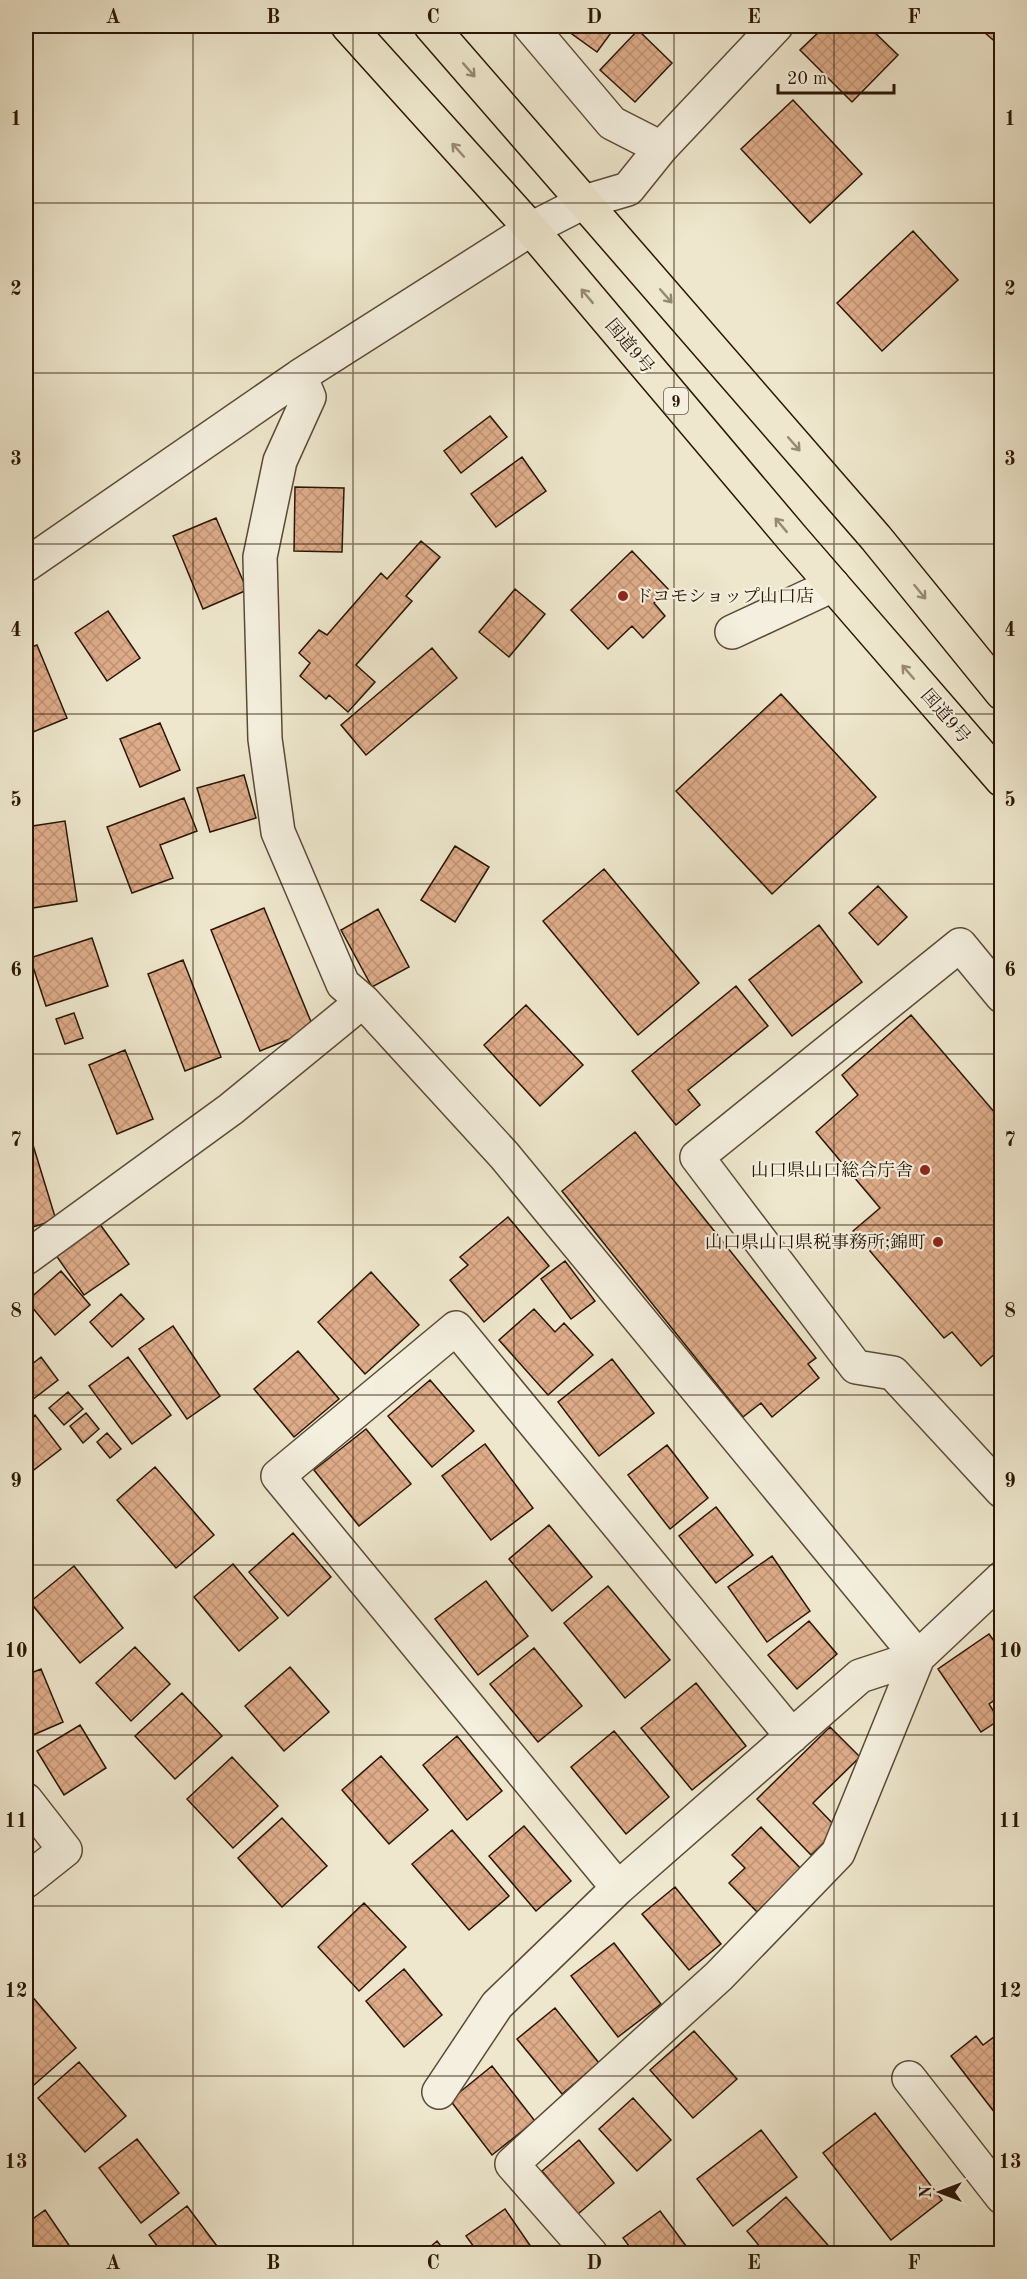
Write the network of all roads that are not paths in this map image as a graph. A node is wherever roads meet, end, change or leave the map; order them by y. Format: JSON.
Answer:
{"nodes":[{"id":1,"x":348,"y":26,"type":"edge"},
{"id":2,"x":431,"y":26,"type":"edge"},
{"id":3,"x":530,"y":26,"type":"edge"},
{"id":4,"x":776,"y":26,"type":"edge"},
{"id":5,"x":661,"y":148,"type":"junction"},
{"id":6,"x":584,"y":202,"type":"junction"},
{"id":7,"x":531,"y":229,"type":"junction"},
{"id":8,"x":300,"y":376,"type":"junction"},
{"id":9,"x":26,"y":565,"type":"edge"},
{"id":10,"x":833,"y":585,"type":"junction"},
{"id":11,"x":732,"y":632,"type":"dead end"},
{"id":12,"x":1002,"y":693,"type":"edge"},
{"id":13,"x":1002,"y":780,"type":"edge"},
{"id":14,"x":1002,"y":996,"type":"edge"},
{"id":15,"x":363,"y":1001,"type":"junction"},
{"id":16,"x":26,"y":1258,"type":"edge"},
{"id":17,"x":1002,"y":1491,"type":"edge"},
{"id":18,"x":1002,"y":1578,"type":"edge"},
{"id":19,"x":918,"y":1657,"type":"junction"},
{"id":20,"x":792,"y":1736,"type":"junction"},
{"id":21,"x":26,"y":1800,"type":"edge"},
{"id":22,"x":26,"y":1881,"type":"edge"},
{"id":23,"x":618,"y":1888,"type":"junction"},
{"id":24,"x":909,"y":2078,"type":"dead end"},
{"id":25,"x":439,"y":2092,"type":"dead end"},
{"id":26,"x":1002,"y":2197,"type":"edge"},
{"id":27,"x":591,"y":2253,"type":"edge"}],
"edges":[{"from":7,"to":1,"type":"highway","name":"国道9号","number":"9","one_way":true},
{"from":2,"to":6,"type":"highway","one_way":true},
{"from":3,"to":5,"type":"street"},
{"from":4,"to":5,"type":"street"},
{"from":5,"to":6,"type":"street"},
{"from":6,"to":7,"type":"street"},
{"from":6,"to":12,"type":"highway","one_way":true},
{"from":7,"to":8,"type":"street"},
{"from":10,"to":7,"type":"highway","name":"国道9号","number":"9","one_way":true},
{"from":8,"to":9,"type":"street"},
{"from":8,"to":15,"type":"street"},
{"from":10,"to":11,"type":"street"},
{"from":13,"to":10,"type":"highway","name":"国道9号","number":"9","one_way":true},
{"from":14,"to":17,"type":"street"},
{"from":15,"to":16,"type":"street"},
{"from":15,"to":19,"type":"street"},
{"from":18,"to":19,"type":"street"},
{"from":19,"to":20,"type":"street"},
{"from":19,"to":27,"type":"street"},
{"from":20,"to":23,"type":"street"},
{"from":20,"to":23,"type":"street"},
{"from":21,"to":22,"type":"street"},
{"from":23,"to":25,"type":"street"},
{"from":24,"to":26,"type":"street"}]}
